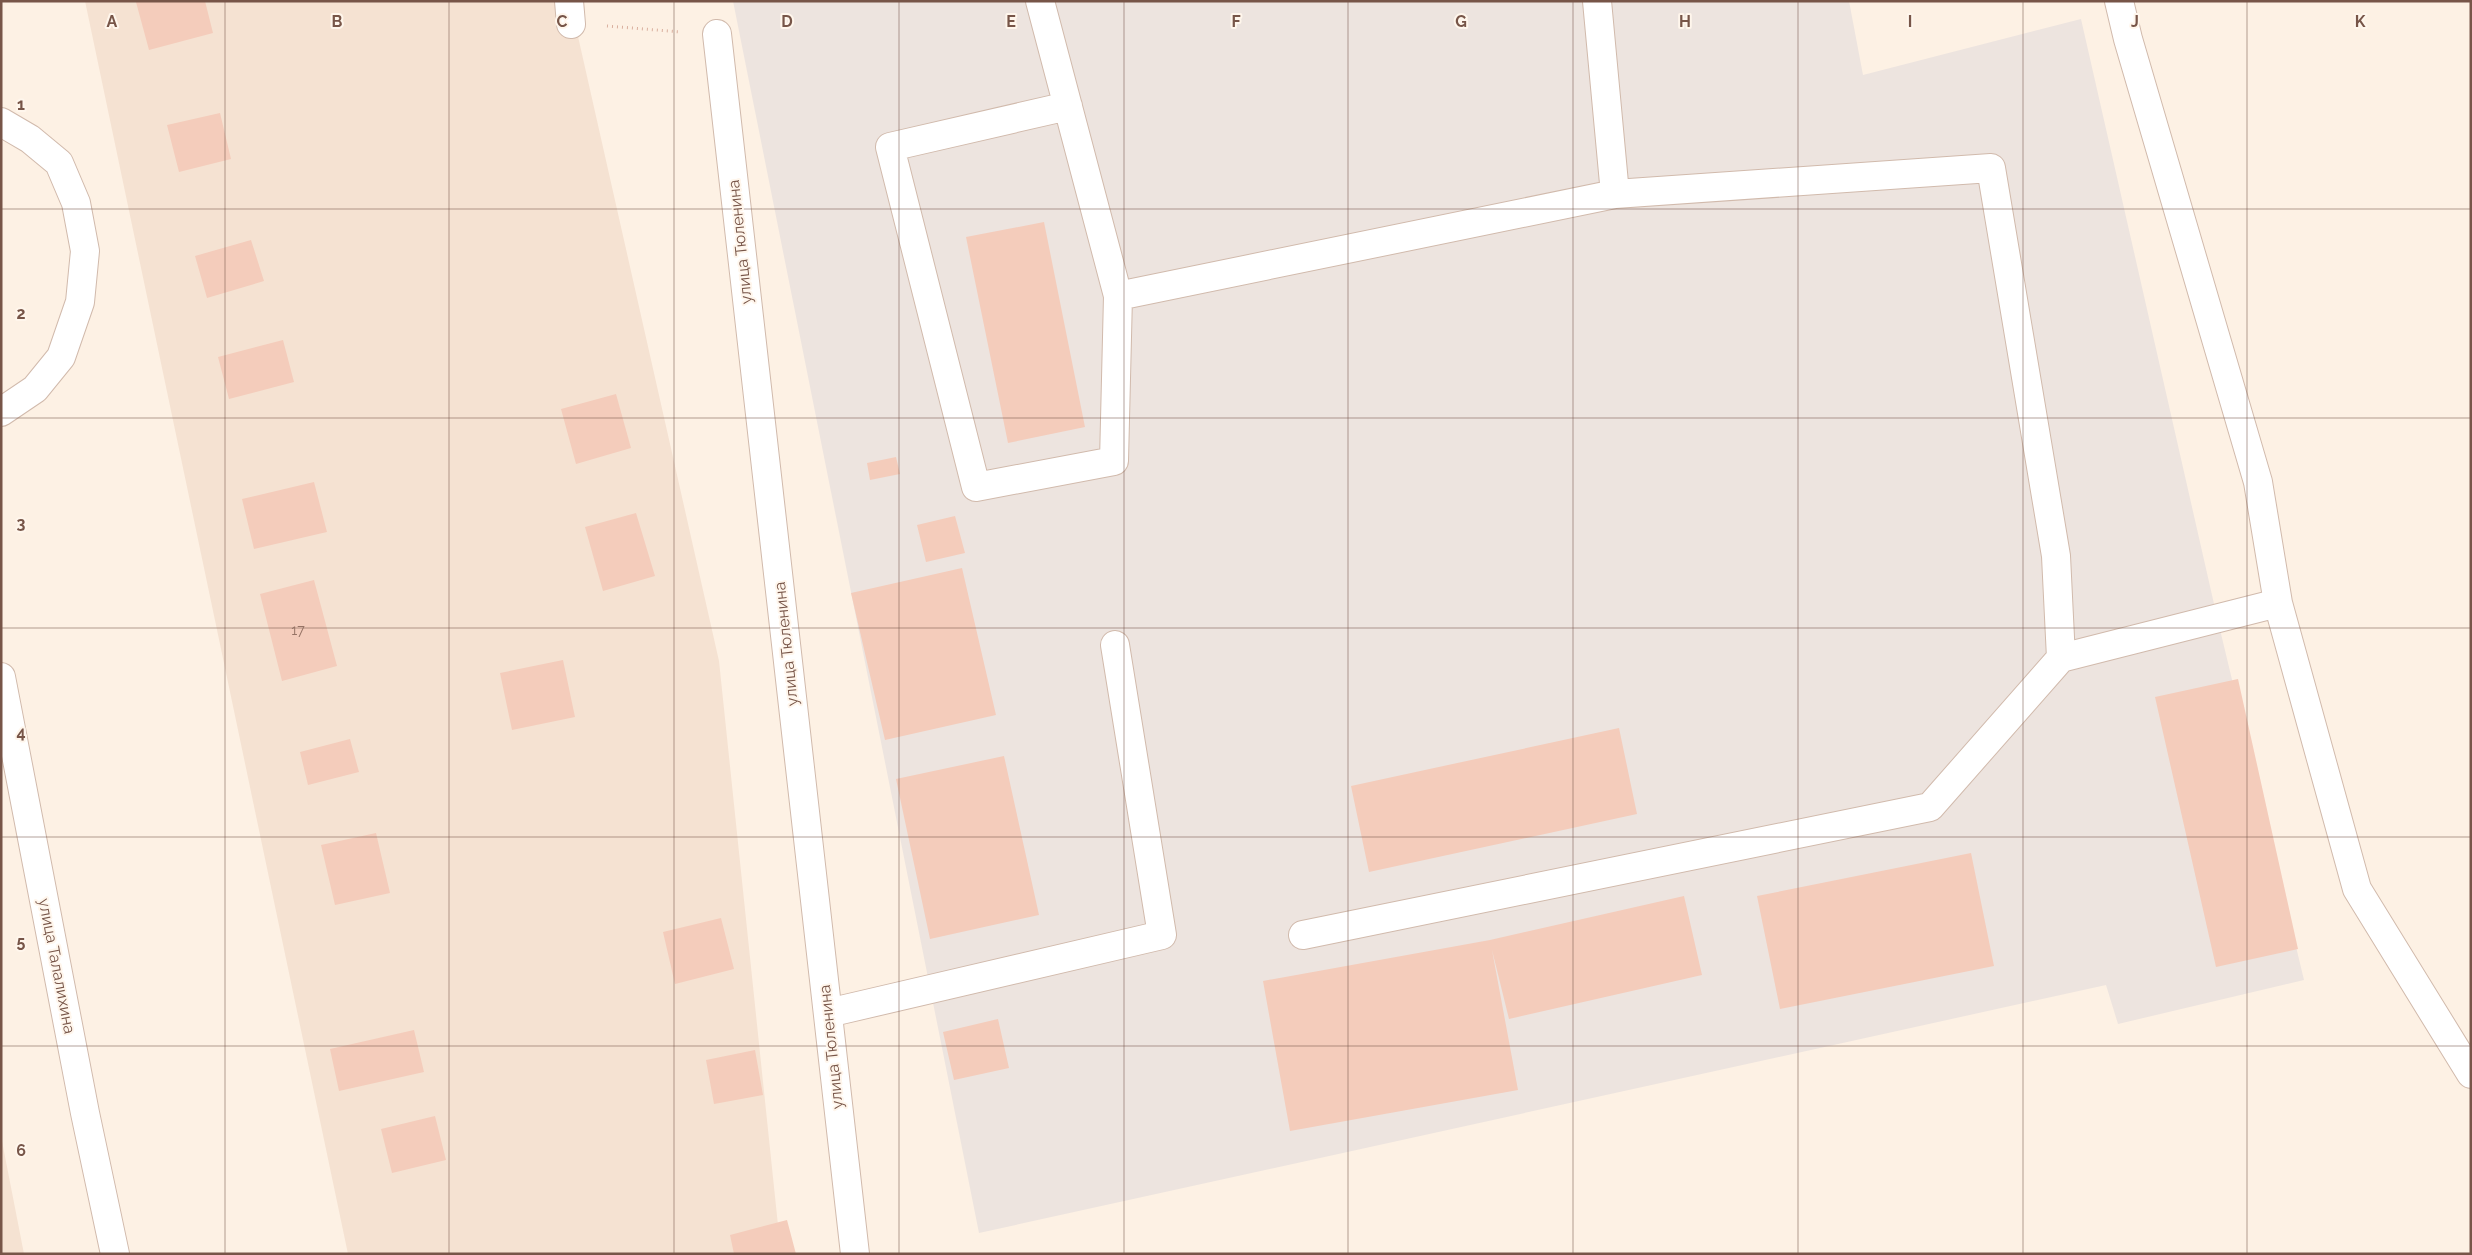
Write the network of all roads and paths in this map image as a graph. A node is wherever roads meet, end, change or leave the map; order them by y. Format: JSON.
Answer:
{"nodes":[{"id":1,"x":1040,"y":1,"type":"edge"},
{"id":2,"x":1597,"y":1,"type":"edge"},
{"id":3,"x":2119,"y":1,"type":"edge"},
{"id":4,"x":570,"y":12,"type":"edge"},
{"id":5,"x":717,"y":34,"type":"joint"},
{"id":6,"x":1068,"y":106,"type":"junction"},
{"id":7,"x":1,"y":122,"type":"edge"},
{"id":8,"x":1615,"y":194,"type":"junction"},
{"id":9,"x":1118,"y":296,"type":"junction"},
{"id":10,"x":1,"y":412,"type":"edge"},
{"id":11,"x":2278,"y":603,"type":"junction"},
{"id":12,"x":1115,"y":646,"type":"dead end"},
{"id":13,"x":2061,"y":658,"type":"junction"},
{"id":14,"x":1,"y":677,"type":"edge"},
{"id":15,"x":1303,"y":935,"type":"dead end"},
{"id":16,"x":828,"y":1013,"type":"junction"},
{"id":17,"x":2471,"y":1074,"type":"edge"},
{"id":18,"x":115,"y":1254,"type":"edge"},
{"id":19,"x":855,"y":1254,"type":"edge"}],
"edges":[{"from":1,"to":6,"type":"street"},
{"from":2,"to":8,"type":"street"},
{"from":3,"to":11,"type":"street"},
{"from":4,"to":5,"type":"path"},
{"from":5,"to":16,"type":"street","name":"улица Тюленина"},
{"from":6,"to":9,"type":"street"},
{"from":6,"to":9,"type":"street"},
{"from":7,"to":10,"type":"street"},
{"from":8,"to":9,"type":"street"},
{"from":8,"to":13,"type":"street"},
{"from":11,"to":13,"type":"street"},
{"from":11,"to":17,"type":"street"},
{"from":12,"to":16,"type":"street"},
{"from":13,"to":15,"type":"street"},
{"from":14,"to":18,"type":"street","name":"улица Талалихина"},
{"from":16,"to":19,"type":"street","name":"улица Тюленина"}]}
